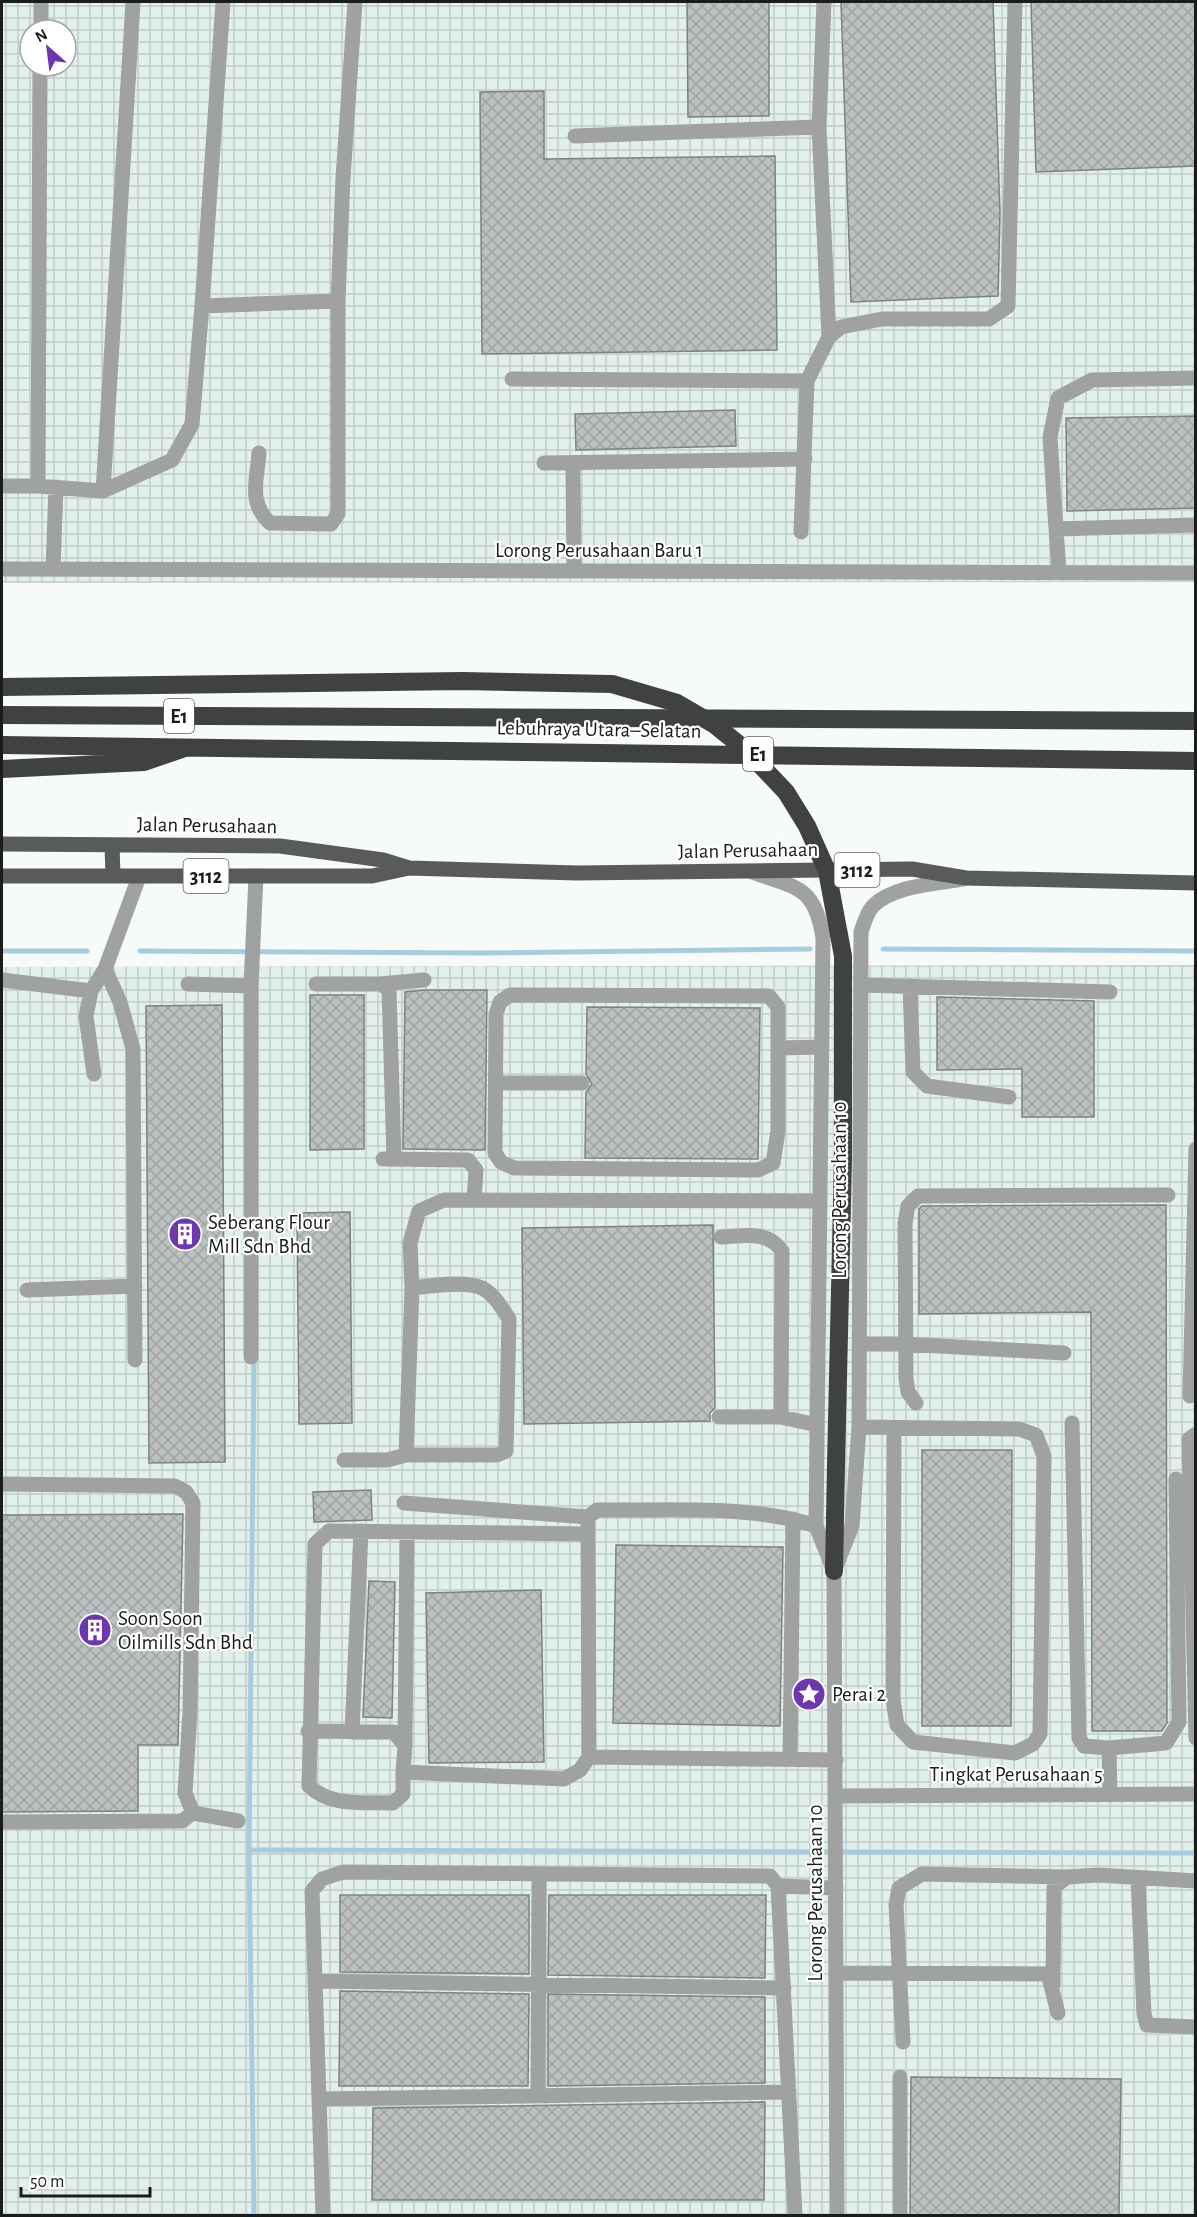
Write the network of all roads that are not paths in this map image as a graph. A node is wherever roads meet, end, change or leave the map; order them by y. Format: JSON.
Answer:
{"nodes":[{"id":1,"x":41,"y":2,"type":"edge"},
{"id":2,"x":133,"y":2,"type":"edge"},
{"id":3,"x":223,"y":2,"type":"edge"},
{"id":4,"x":355,"y":2,"type":"edge"},
{"id":5,"x":824,"y":2,"type":"edge"},
{"id":6,"x":1015,"y":2,"type":"edge"},
{"id":7,"x":41,"y":18,"type":"edge"},
{"id":8,"x":40,"y":78,"type":"edge"},
{"id":9,"x":819,"y":126,"type":"junction"},
{"id":10,"x":574,"y":136,"type":"dead end"},
{"id":11,"x":339,"y":301,"type":"junction"},
{"id":12,"x":202,"y":306,"type":"junction"},
{"id":13,"x":829,"y":337,"type":"junction"},
{"id":14,"x":1196,"y":378,"type":"edge"},
{"id":15,"x":512,"y":379,"type":"dead end"},
{"id":16,"x":807,"y":381,"type":"junction"},
{"id":17,"x":259,"y":453,"type":"dead end"},
{"id":18,"x":805,"y":459,"type":"junction"},
{"id":19,"x":544,"y":463,"type":"dead end"},
{"id":20,"x":573,"y":463,"type":"junction"},
{"id":21,"x":2,"y":486,"type":"edge"},
{"id":22,"x":38,"y":486,"type":"junction"},
{"id":23,"x":56,"y":487,"type":"junction"},
{"id":24,"x":103,"y":491,"type":"junction"},
{"id":25,"x":1196,"y":525,"type":"edge"},
{"id":26,"x":1056,"y":529,"type":"junction"},
{"id":27,"x":801,"y":532,"type":"dead end"},
{"id":28,"x":2,"y":569,"type":"edge"},
{"id":29,"x":53,"y":569,"type":"junction"},
{"id":30,"x":574,"y":570,"type":"junction"},
{"id":31,"x":1059,"y":572,"type":"junction"},
{"id":32,"x":1196,"y":573,"type":"edge"},
{"id":33,"x":2,"y":687,"type":"edge"},
{"id":34,"x":2,"y":715,"type":"edge"},
{"id":35,"x":1196,"y":721,"type":"edge"},
{"id":36,"x":2,"y":745,"type":"edge"},
{"id":37,"x":189,"y":746,"type":"junction"},
{"id":38,"x":1196,"y":761,"type":"edge"},
{"id":39,"x":2,"y":769,"type":"edge"},
{"id":40,"x":2,"y":844,"type":"edge"},
{"id":41,"x":112,"y":845,"type":"junction"},
{"id":42,"x":409,"y":868,"type":"junction"},
{"id":43,"x":747,"y":870,"type":"junction"},
{"id":44,"x":2,"y":876,"type":"edge"},
{"id":45,"x":113,"y":876,"type":"junction"},
{"id":46,"x":256,"y":876,"type":"junction"},
{"id":47,"x":140,"y":877,"type":"junction"},
{"id":48,"x":966,"y":878,"type":"junction"},
{"id":49,"x":1195,"y":883,"type":"edge"},
{"id":50,"x":105,"y":969,"type":"junction"},
{"id":51,"x":2,"y":980,"type":"edge"},
{"id":52,"x":424,"y":980,"type":"dead end"},
{"id":53,"x":188,"y":984,"type":"dead end"},
{"id":54,"x":316,"y":984,"type":"dead end"},
{"id":55,"x":380,"y":984,"type":"junction"},
{"id":56,"x":861,"y":985,"type":"junction"},
{"id":57,"x":251,"y":986,"type":"junction"},
{"id":58,"x":910,"y":986,"type":"junction"},
{"id":59,"x":91,"y":992,"type":"junction"},
{"id":60,"x":1110,"y":992,"type":"dead end"},
{"id":61,"x":822,"y":1047,"type":"junction"},
{"id":62,"x":778,"y":1048,"type":"junction"},
{"id":63,"x":94,"y":1074,"type":"dead end"},
{"id":64,"x":496,"y":1083,"type":"junction"},
{"id":65,"x":582,"y":1083,"type":"dead end"},
{"id":66,"x":1009,"y":1097,"type":"dead end"},
{"id":67,"x":1196,"y":1149,"type":"edge"},
{"id":68,"x":1168,"y":1195,"type":"dead end"},
{"id":69,"x":474,"y":1200,"type":"junction"},
{"id":70,"x":819,"y":1201,"type":"junction"},
{"id":71,"x":721,"y":1237,"type":"dead end"},
{"id":72,"x":135,"y":1286,"type":"junction"},
{"id":73,"x":412,"y":1288,"type":"junction"},
{"id":74,"x":27,"y":1290,"type":"dead end"},
{"id":75,"x":859,"y":1344,"type":"junction"},
{"id":76,"x":905,"y":1344,"type":"junction"},
{"id":77,"x":1064,"y":1353,"type":"dead end"},
{"id":78,"x":251,"y":1357,"type":"dead end"},
{"id":79,"x":135,"y":1360,"type":"dead end"},
{"id":80,"x":1190,"y":1396,"type":"dead end"},
{"id":81,"x":916,"y":1403,"type":"dead end"},
{"id":82,"x":719,"y":1417,"type":"dead end"},
{"id":83,"x":781,"y":1417,"type":"junction"},
{"id":84,"x":1072,"y":1423,"type":"dead end"},
{"id":85,"x":817,"y":1425,"type":"junction"},
{"id":86,"x":859,"y":1427,"type":"junction"},
{"id":87,"x":894,"y":1428,"type":"junction"},
{"id":88,"x":1196,"y":1434,"type":"edge"},
{"id":89,"x":406,"y":1455,"type":"junction"},
{"id":90,"x":344,"y":1460,"type":"dead end"},
{"id":91,"x":1176,"y":1479,"type":"dead end"},
{"id":92,"x":2,"y":1485,"type":"edge"},
{"id":93,"x":404,"y":1503,"type":"dead end"},
{"id":94,"x":588,"y":1517,"type":"junction"},
{"id":95,"x":793,"y":1519,"type":"junction"},
{"id":96,"x":816,"y":1526,"type":"junction"},
{"id":97,"x":362,"y":1532,"type":"junction"},
{"id":98,"x":407,"y":1532,"type":"junction"},
{"id":99,"x":588,"y":1534,"type":"junction"},
{"id":100,"x":834,"y":1571,"type":"junction"},
{"id":101,"x":308,"y":1731,"type":"junction"},
{"id":102,"x":352,"y":1731,"type":"junction"},
{"id":103,"x":1196,"y":1738,"type":"edge"},
{"id":104,"x":405,"y":1746,"type":"junction"},
{"id":105,"x":1110,"y":1748,"type":"junction"},
{"id":106,"x":589,"y":1757,"type":"junction"},
{"id":107,"x":790,"y":1759,"type":"junction"},
{"id":108,"x":836,"y":1760,"type":"junction"},
{"id":109,"x":403,"y":1772,"type":"junction"},
{"id":110,"x":1196,"y":1794,"type":"edge"},
{"id":111,"x":1110,"y":1795,"type":"junction"},
{"id":112,"x":836,"y":1796,"type":"junction"},
{"id":113,"x":193,"y":1813,"type":"junction"},
{"id":114,"x":238,"y":1821,"type":"dead end"},
{"id":115,"x":2,"y":1822,"type":"edge"},
{"id":116,"x":538,"y":1874,"type":"junction"},
{"id":117,"x":1067,"y":1878,"type":"junction"},
{"id":118,"x":1138,"y":1879,"type":"junction"},
{"id":119,"x":1196,"y":1881,"type":"edge"},
{"id":120,"x":778,"y":1886,"type":"junction"},
{"id":121,"x":836,"y":1888,"type":"junction"},
{"id":122,"x":900,"y":1972,"type":"junction"},
{"id":123,"x":837,"y":1973,"type":"junction"},
{"id":124,"x":315,"y":1981,"type":"junction"},
{"id":125,"x":539,"y":1984,"type":"junction"},
{"id":126,"x":784,"y":1988,"type":"junction"},
{"id":127,"x":1053,"y":1988,"type":"junction"},
{"id":128,"x":1058,"y":2013,"type":"dead end"},
{"id":129,"x":1196,"y":2027,"type":"edge"},
{"id":130,"x":903,"y":2042,"type":"dead end"},
{"id":131,"x":900,"y":2077,"type":"dead end"},
{"id":132,"x":789,"y":2092,"type":"junction"},
{"id":133,"x":538,"y":2096,"type":"junction"},
{"id":134,"x":319,"y":2099,"type":"junction"},
{"id":135,"x":323,"y":2216,"type":"edge"},
{"id":136,"x":795,"y":2216,"type":"edge"},
{"id":137,"x":837,"y":2216,"type":"edge"},
{"id":138,"x":900,"y":2216,"type":"edge"}],
"edges":[{"from":1,"to":7,"type":"street"},
{"from":2,"to":24,"type":"street"},
{"from":3,"to":12,"type":"street"},
{"from":4,"to":11,"type":"street"},
{"from":5,"to":9,"type":"street"},
{"from":6,"to":13,"type":"street"},
{"from":8,"to":22,"type":"street"},
{"from":9,"to":10,"type":"street"},
{"from":9,"to":13,"type":"street"},
{"from":11,"to":12,"type":"street"},
{"from":11,"to":17,"type":"street"},
{"from":12,"to":24,"type":"street"},
{"from":13,"to":16,"type":"street"},
{"from":14,"to":26,"type":"street"},
{"from":15,"to":16,"type":"street"},
{"from":16,"to":18,"type":"street"},
{"from":18,"to":20,"type":"street"},
{"from":18,"to":27,"type":"street"},
{"from":19,"to":20,"type":"street"},
{"from":20,"to":30,"type":"street"},
{"from":21,"to":22,"type":"street"},
{"from":22,"to":23,"type":"street"},
{"from":23,"to":24,"type":"street"},
{"from":23,"to":29,"type":"street"},
{"from":25,"to":26,"type":"street"},
{"from":26,"to":31,"type":"street"},
{"from":28,"to":29,"type":"street","name":"Lorong Perusahaan Baru 1"},
{"from":29,"to":30,"type":"street","name":"Lorong Perusahaan Baru 1"},
{"from":30,"to":31,"type":"street","name":"Lorong Perusahaan Baru 1"},
{"from":31,"to":32,"type":"street","name":"Lorong Perusahaan Baru 1"},
{"from":33,"to":100,"type":"highway","bridge":true},
{"from":34,"to":35,"type":"highway","name":"Lebuhraya Utara–Selatan","number":"E1"},
{"from":36,"to":37,"type":"highway","name":"Lebuhraya Utara–Selatan","number":"E1"},
{"from":37,"to":38,"type":"highway","name":"Lebuhraya Utara–Selatan","number":"E1"},
{"from":37,"to":39,"type":"highway"},
{"from":40,"to":41,"type":"main road","name":"Jalan Perusahaan","number":"3112"},
{"from":41,"to":42,"type":"main road","name":"Jalan Perusahaan","number":"3112"},
{"from":41,"to":45,"type":"main road"},
{"from":42,"to":43,"type":"main road","name":"Jalan Perusahaan","number":"3112"},
{"from":42,"to":46,"type":"main road","name":"Jalan Perusahaan","number":"3112"},
{"from":43,"to":48,"type":"main road","name":"Jalan Perusahaan","number":"3112"},
{"from":43,"to":61,"type":"street","name":"Lorong Perusahaan 10"},
{"from":44,"to":45,"type":"main road","name":"Jalan Perusahaan","number":"3112"},
{"from":45,"to":47,"type":"main road","name":"Jalan Perusahaan","number":"3112"},
{"from":46,"to":47,"type":"main road","name":"Jalan Perusahaan","number":"3112"},
{"from":46,"to":57,"type":"street"},
{"from":47,"to":50,"type":"street"},
{"from":48,"to":49,"type":"main road","name":"Jalan Perusahaan","number":"3112"},
{"from":48,"to":56,"type":"street","name":"Lorong Perusahaan 10"},
{"from":50,"to":59,"type":"street"},
{"from":50,"to":72,"type":"street"},
{"from":51,"to":59,"type":"street"},
{"from":52,"to":55,"type":"street"},
{"from":53,"to":57,"type":"street"},
{"from":54,"to":55,"type":"street"},
{"from":55,"to":69,"type":"street"},
{"from":56,"to":58,"type":"street"},
{"from":56,"to":75,"type":"street","name":"Lorong Perusahaan 10"},
{"from":57,"to":78,"type":"street"},
{"from":58,"to":60,"type":"street"},
{"from":58,"to":66,"type":"street"},
{"from":59,"to":63,"type":"street"},
{"from":61,"to":62,"type":"street"},
{"from":61,"to":70,"type":"street","name":"Lorong Perusahaan 10"},
{"from":62,"to":64,"type":"street"},
{"from":62,"to":64,"type":"street"},
{"from":64,"to":65,"type":"street"},
{"from":67,"to":80,"type":"street"},
{"from":68,"to":76,"type":"street"},
{"from":69,"to":70,"type":"street"},
{"from":69,"to":73,"type":"street"},
{"from":70,"to":85,"type":"street","name":"Lorong Perusahaan 10"},
{"from":71,"to":83,"type":"street"},
{"from":72,"to":74,"type":"street"},
{"from":72,"to":79,"type":"street"},
{"from":73,"to":89,"type":"street"},
{"from":73,"to":89,"type":"street"},
{"from":75,"to":76,"type":"street"},
{"from":75,"to":86,"type":"street","name":"Lorong Perusahaan 10"},
{"from":76,"to":77,"type":"street"},
{"from":76,"to":81,"type":"street"},
{"from":82,"to":83,"type":"street"},
{"from":83,"to":85,"type":"street"},
{"from":84,"to":105,"type":"street"},
{"from":85,"to":96,"type":"street","name":"Lorong Perusahaan 10"},
{"from":86,"to":87,"type":"street"},
{"from":86,"to":100,"type":"street","name":"Lorong Perusahaan 10"},
{"from":87,"to":87,"type":"street"},
{"from":88,"to":103,"type":"street"},
{"from":89,"to":90,"type":"street"},
{"from":91,"to":105,"type":"street"},
{"from":92,"to":113,"type":"street"},
{"from":93,"to":94,"type":"street"},
{"from":94,"to":95,"type":"street"},
{"from":94,"to":99,"type":"street"},
{"from":95,"to":96,"type":"street"},
{"from":95,"to":107,"type":"street"},
{"from":96,"to":100,"type":"street","name":"Lorong Perusahaan 10"},
{"from":97,"to":98,"type":"street"},
{"from":97,"to":101,"type":"street"},
{"from":97,"to":102,"type":"street"},
{"from":98,"to":99,"type":"street"},
{"from":98,"to":104,"type":"street"},
{"from":99,"to":106,"type":"street"},
{"from":100,"to":108,"type":"street","name":"Lorong Perusahaan 10"},
{"from":101,"to":102,"type":"street"},
{"from":101,"to":109,"type":"street"},
{"from":102,"to":104,"type":"street"},
{"from":104,"to":109,"type":"street"},
{"from":105,"to":111,"type":"street"},
{"from":106,"to":107,"type":"street"},
{"from":106,"to":109,"type":"street"},
{"from":107,"to":108,"type":"street"},
{"from":108,"to":112,"type":"street","name":"Lorong Perusahaan 10"},
{"from":110,"to":111,"type":"street","name":"Tingkat Perusahaan 5"},
{"from":111,"to":112,"type":"street","name":"Tingkat Perusahaan 5"},
{"from":112,"to":121,"type":"street","name":"Lorong Perusahaan 10"},
{"from":113,"to":114,"type":"street"},
{"from":113,"to":115,"type":"street"},
{"from":116,"to":120,"type":"street"},
{"from":116,"to":124,"type":"street"},
{"from":116,"to":125,"type":"street"},
{"from":117,"to":118,"type":"street"},
{"from":117,"to":122,"type":"street"},
{"from":117,"to":127,"type":"street"},
{"from":118,"to":119,"type":"street"},
{"from":118,"to":129,"type":"street"},
{"from":120,"to":121,"type":"street"},
{"from":120,"to":126,"type":"street"},
{"from":121,"to":123,"type":"street","name":"Lorong Perusahaan 10"},
{"from":122,"to":123,"type":"street"},
{"from":122,"to":127,"type":"street"},
{"from":122,"to":130,"type":"street"},
{"from":123,"to":137,"type":"street","name":"Lorong Perusahaan 10"},
{"from":124,"to":125,"type":"street"},
{"from":124,"to":134,"type":"street"},
{"from":125,"to":126,"type":"street"},
{"from":125,"to":133,"type":"street"},
{"from":126,"to":132,"type":"street"},
{"from":127,"to":128,"type":"street"},
{"from":131,"to":138,"type":"street"},
{"from":132,"to":133,"type":"street"},
{"from":132,"to":136,"type":"street"},
{"from":133,"to":134,"type":"street"},
{"from":134,"to":135,"type":"street"}]}
